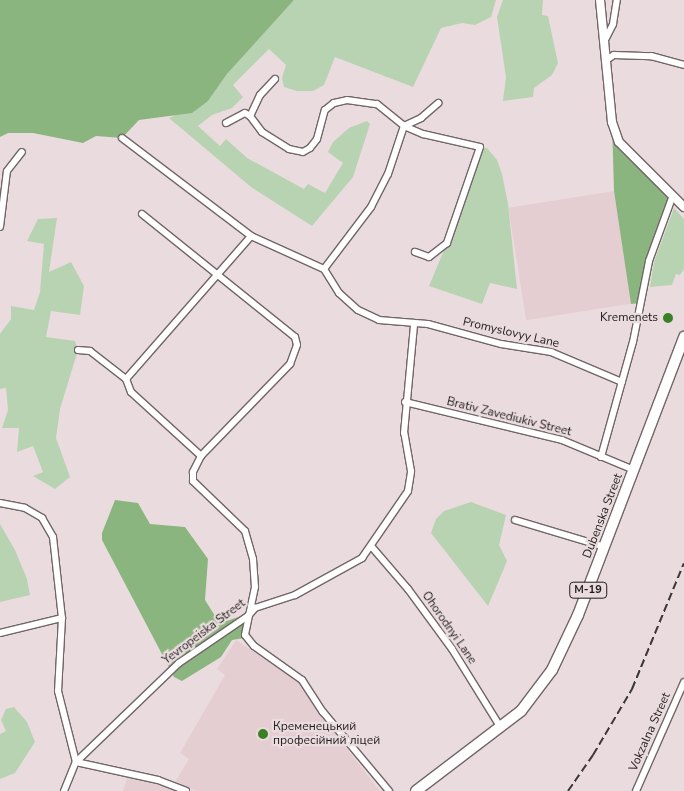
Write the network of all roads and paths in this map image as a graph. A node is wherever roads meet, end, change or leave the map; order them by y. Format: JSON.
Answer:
{"nodes":[{"id":1,"x":600,"y":0,"type":"edge"},
{"id":2,"x":617,"y":0,"type":"edge"},
{"id":3,"x":604,"y":42,"type":"junction"},
{"id":4,"x":605,"y":61,"type":"junction"},
{"id":5,"x":684,"y":65,"type":"edge"},
{"id":6,"x":275,"y":79,"type":"dead end"},
{"id":7,"x":438,"y":103,"type":"dead end"},
{"id":8,"x":250,"y":116,"type":"junction"},
{"id":9,"x":226,"y":123,"type":"dead end"},
{"id":10,"x":404,"y":126,"type":"junction"},
{"id":11,"x":122,"y":138,"type":"dead end"},
{"id":12,"x":22,"y":152,"type":"dead end"},
{"id":13,"x":673,"y":195,"type":"junction"},
{"id":14,"x":684,"y":207,"type":"edge"},
{"id":15,"x":142,"y":214,"type":"dead end"},
{"id":16,"x":0,"y":227,"type":"edge"},
{"id":17,"x":250,"y":236,"type":"junction"},
{"id":18,"x":415,"y":252,"type":"dead end"},
{"id":19,"x":324,"y":269,"type":"junction"},
{"id":20,"x":217,"y":275,"type":"junction"},
{"id":21,"x":414,"y":325,"type":"junction"},
{"id":22,"x":684,"y":337,"type":"edge"},
{"id":23,"x":78,"y":350,"type":"dead end"},
{"id":24,"x":126,"y":379,"type":"junction"},
{"id":25,"x":622,"y":382,"type":"junction"},
{"id":26,"x":405,"y":402,"type":"junction"},
{"id":27,"x":201,"y":456,"type":"junction"},
{"id":28,"x":601,"y":456,"type":"junction"},
{"id":29,"x":634,"y":470,"type":"junction"},
{"id":30,"x":0,"y":503,"type":"edge"},
{"id":31,"x":515,"y":520,"type":"dead end"},
{"id":32,"x":371,"y":546,"type":"junction"},
{"id":33,"x":605,"y":547,"type":"junction"},
{"id":34,"x":248,"y":616,"type":"junction"},
{"id":35,"x":62,"y":618,"type":"junction"},
{"id":36,"x":0,"y":632,"type":"edge"},
{"id":37,"x":684,"y":682,"type":"edge"},
{"id":38,"x":501,"y":728,"type":"junction"},
{"id":39,"x":76,"y":762,"type":"junction"},
{"id":40,"x":64,"y":791,"type":"edge"},
{"id":41,"x":186,"y":791,"type":"edge"},
{"id":42,"x":389,"y":791,"type":"edge"},
{"id":43,"x":416,"y":791,"type":"edge"},
{"id":44,"x":636,"y":791,"type":"edge"}],
"edges":[{"from":1,"to":3,"type":"street"},
{"from":2,"to":3,"type":"street"},
{"from":3,"to":4,"type":"street"},
{"from":4,"to":5,"type":"street"},
{"from":4,"to":13,"type":"street"},
{"from":6,"to":8,"type":"street"},
{"from":7,"to":10,"type":"street"},
{"from":8,"to":9,"type":"street"},
{"from":8,"to":10,"type":"street"},
{"from":10,"to":18,"type":"street"},
{"from":10,"to":19,"type":"street"},
{"from":11,"to":17,"type":"street"},
{"from":12,"to":16,"type":"street"},
{"from":13,"to":14,"type":"street"},
{"from":13,"to":25,"type":"street"},
{"from":15,"to":20,"type":"street"},
{"from":17,"to":19,"type":"street"},
{"from":17,"to":20,"type":"street"},
{"from":19,"to":21,"type":"street","name":"Promyslovyy Lane"},
{"from":20,"to":24,"type":"street"},
{"from":20,"to":27,"type":"street"},
{"from":21,"to":25,"type":"street","name":"Promyslovyy Lane"},
{"from":21,"to":26,"type":"street","name":"Yevropeiska Street"},
{"from":22,"to":29,"type":"highway","name":"Dubenska Street","number":"М-19"},
{"from":23,"to":24,"type":"street"},
{"from":24,"to":27,"type":"street"},
{"from":25,"to":28,"type":"street"},
{"from":26,"to":28,"type":"street","name":"Brativ Zavediukiv Street"},
{"from":26,"to":32,"type":"street","name":"Yevropeiska Street"},
{"from":27,"to":34,"type":"street"},
{"from":28,"to":29,"type":"street","name":"Brativ Zavediukiv Street"},
{"from":29,"to":33,"type":"highway","name":"Dubenska Street","number":"М-19"},
{"from":30,"to":35,"type":"street"},
{"from":31,"to":33,"type":"street"},
{"from":32,"to":34,"type":"street","name":"Yevropeiska Street"},
{"from":32,"to":38,"type":"street","name":"Ohorodnyi Lane"},
{"from":33,"to":38,"type":"highway","name":"Dubenska Street","number":"М-19"},
{"from":34,"to":39,"type":"street","name":"Yevropeiska Street"},
{"from":34,"to":42,"type":"street"},
{"from":35,"to":36,"type":"street"},
{"from":35,"to":39,"type":"street"},
{"from":37,"to":44,"type":"street","name":"Vokzalna Street"},
{"from":38,"to":43,"type":"highway","name":"Dubenska Street","number":"М-19"},
{"from":39,"to":40,"type":"street","name":"Yevropeiska Street"},
{"from":39,"to":41,"type":"street"}]}
